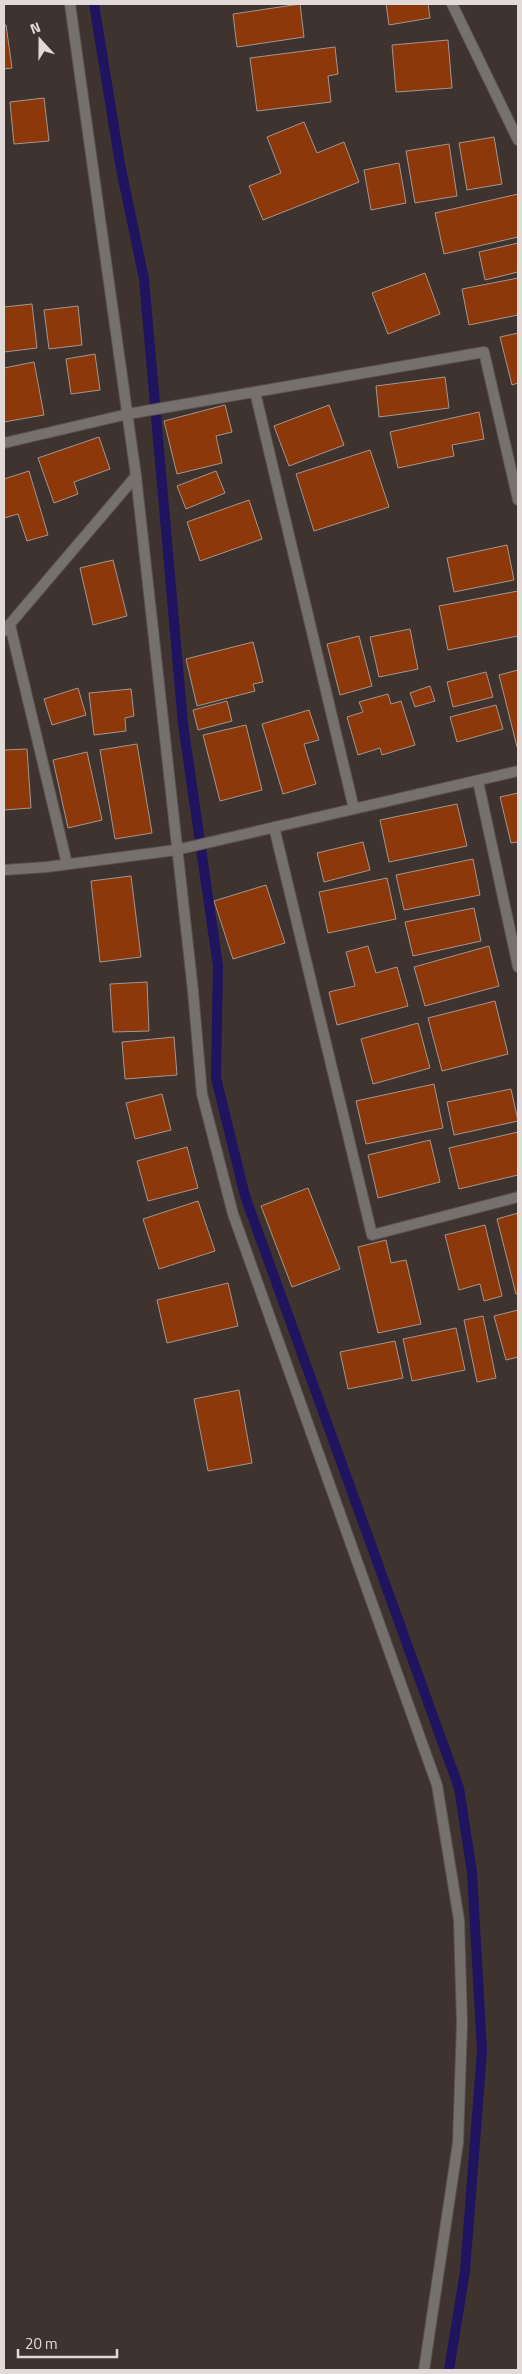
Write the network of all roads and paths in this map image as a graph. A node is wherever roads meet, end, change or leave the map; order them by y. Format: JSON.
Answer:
{"nodes":[{"id":1,"x":70,"y":4,"type":"edge"},
{"id":2,"x":452,"y":4,"type":"edge"},
{"id":3,"x":518,"y":140,"type":"edge"},
{"id":4,"x":255,"y":392,"type":"junction"},
{"id":5,"x":128,"y":414,"type":"junction"},
{"id":6,"x":4,"y":443,"type":"edge"},
{"id":7,"x":136,"y":476,"type":"junction"},
{"id":8,"x":518,"y":500,"type":"edge"},
{"id":9,"x":7,"y":628,"type":"edge"},
{"id":10,"x":518,"y":772,"type":"edge"},
{"id":11,"x":478,"y":780,"type":"junction"},
{"id":12,"x":354,"y":809,"type":"junction"},
{"id":13,"x":274,"y":827,"type":"junction"},
{"id":14,"x":176,"y":850,"type":"junction"},
{"id":15,"x":67,"y":864,"type":"junction"},
{"id":16,"x":4,"y":870,"type":"edge"},
{"id":17,"x":518,"y":967,"type":"edge"},
{"id":18,"x":518,"y":1197,"type":"edge"},
{"id":19,"x":424,"y":2370,"type":"edge"}],
"edges":[{"from":1,"to":5,"type":"street"},
{"from":2,"to":3,"type":"street"},
{"from":4,"to":5,"type":"street"},
{"from":4,"to":8,"type":"street"},
{"from":4,"to":12,"type":"street"},
{"from":5,"to":6,"type":"street"},
{"from":5,"to":7,"type":"street"},
{"from":7,"to":9,"type":"street"},
{"from":7,"to":14,"type":"street"},
{"from":9,"to":15,"type":"street"},
{"from":10,"to":11,"type":"street"},
{"from":11,"to":12,"type":"street"},
{"from":11,"to":17,"type":"street"},
{"from":12,"to":13,"type":"street"},
{"from":13,"to":14,"type":"street"},
{"from":13,"to":18,"type":"street"},
{"from":14,"to":15,"type":"street"},
{"from":14,"to":19,"type":"street"},
{"from":15,"to":16,"type":"street"}]}
